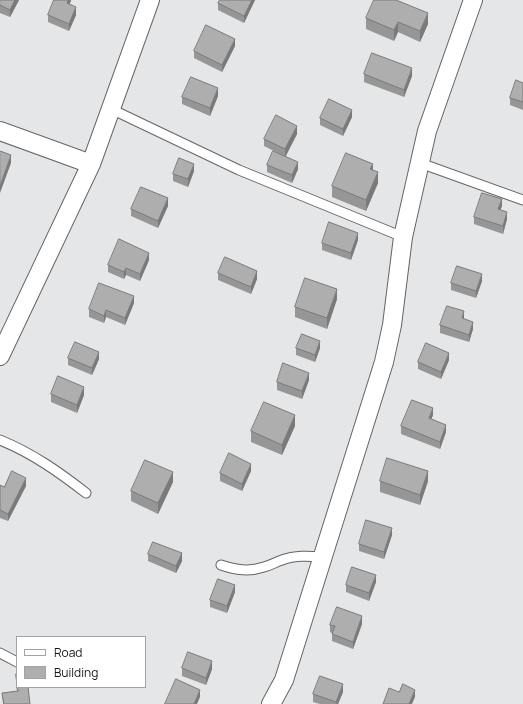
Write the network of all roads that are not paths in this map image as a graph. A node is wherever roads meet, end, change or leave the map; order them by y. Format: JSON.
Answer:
{"nodes":[{"id":1,"x":150,"y":0,"type":"edge"},
{"id":2,"x":473,"y":0,"type":"edge"},
{"id":3,"x":110,"y":109,"type":"junction"},
{"id":4,"x":0,"y":131,"type":"edge"},
{"id":5,"x":420,"y":163,"type":"junction"},
{"id":6,"x":91,"y":164,"type":"junction"},
{"id":7,"x":523,"y":200,"type":"edge"},
{"id":8,"x":403,"y":237,"type":"junction"},
{"id":9,"x":0,"y":356,"type":"edge"},
{"id":10,"x":0,"y":440,"type":"edge"},
{"id":11,"x":86,"y":493,"type":"dead end"},
{"id":12,"x":323,"y":557,"type":"junction"},
{"id":13,"x":221,"y":565,"type":"dead end"},
{"id":14,"x":0,"y":653,"type":"edge"},
{"id":15,"x":16,"y":661,"type":"edge"},
{"id":16,"x":271,"y":704,"type":"edge"}],
"edges":[{"from":1,"to":3,"type":"street"},
{"from":2,"to":5,"type":"street"},
{"from":3,"to":6,"type":"street"},
{"from":3,"to":8,"type":"lane"},
{"from":4,"to":6,"type":"street"},
{"from":5,"to":7,"type":"lane"},
{"from":5,"to":8,"type":"street"},
{"from":6,"to":9,"type":"street"},
{"from":8,"to":12,"type":"street"},
{"from":10,"to":11,"type":"lane"},
{"from":12,"to":13,"type":"lane"},
{"from":12,"to":16,"type":"street"},
{"from":14,"to":15,"type":"lane"}]}
